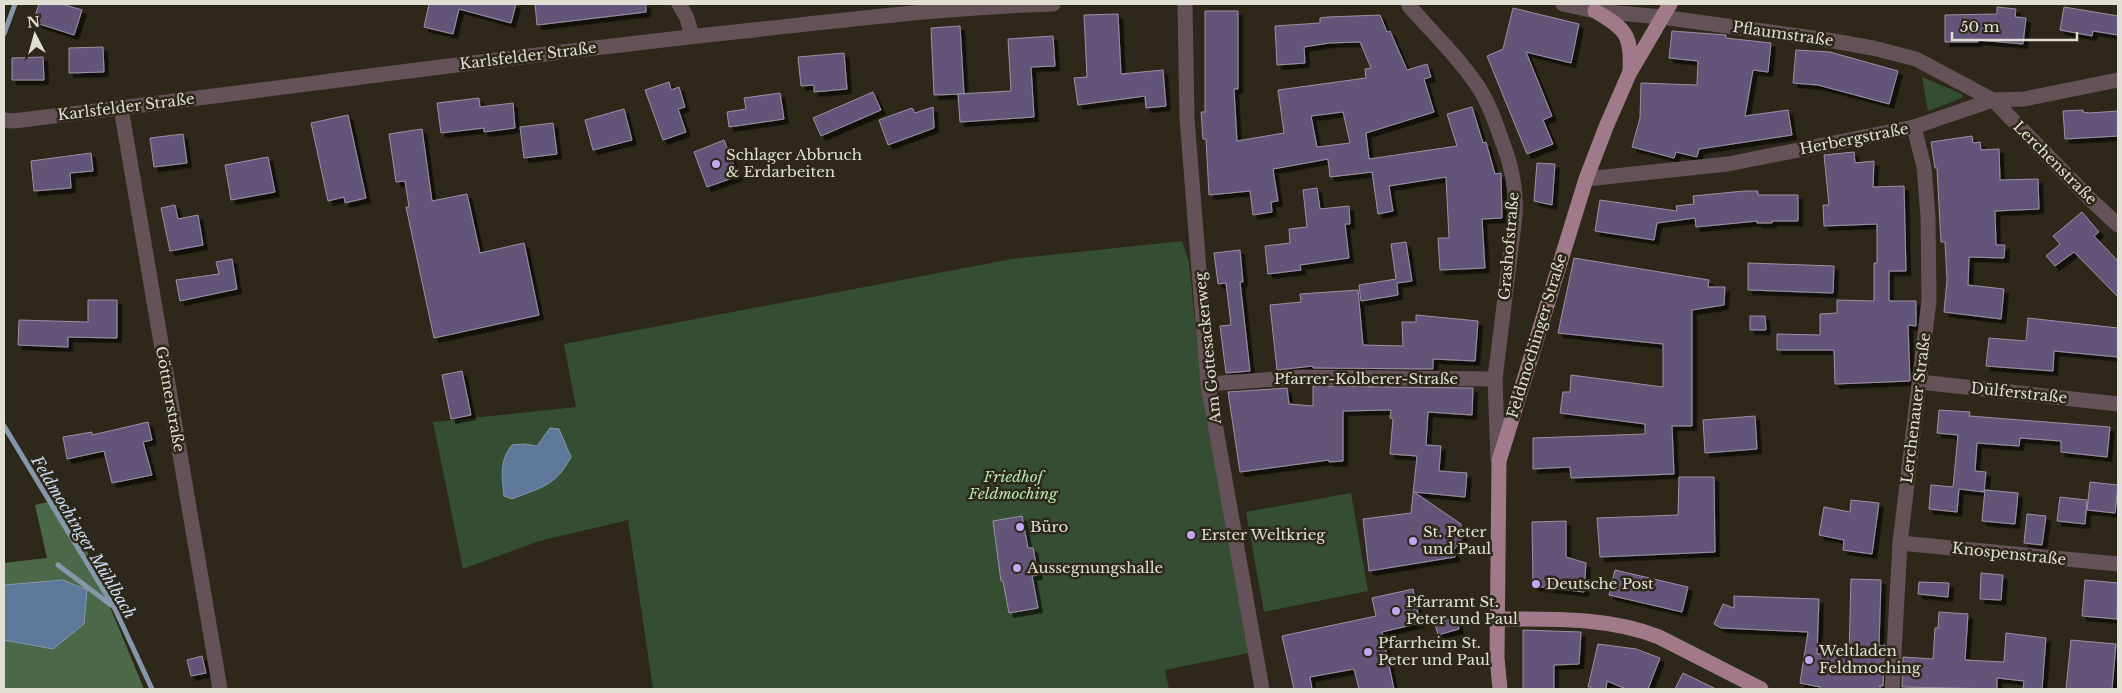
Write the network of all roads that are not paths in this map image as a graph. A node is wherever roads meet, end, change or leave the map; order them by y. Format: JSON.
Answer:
{"nodes":[{"id":1,"x":679,"y":4,"type":"edge"},
{"id":2,"x":1053,"y":4,"type":"edge"},
{"id":3,"x":1185,"y":4,"type":"edge"},
{"id":4,"x":1409,"y":4,"type":"edge"},
{"id":5,"x":1563,"y":4,"type":"edge"},
{"id":6,"x":1666,"y":10,"type":"edge"},
{"id":7,"x":1595,"y":11,"type":"junction"},
{"id":8,"x":692,"y":36,"type":"junction"},
{"id":9,"x":1629,"y":74,"type":"junction"},
{"id":10,"x":2118,"y":80,"type":"edge"},
{"id":11,"x":1992,"y":100,"type":"junction"},
{"id":12,"x":121,"y":108,"type":"junction"},
{"id":13,"x":4,"y":120,"type":"edge"},
{"id":14,"x":1914,"y":127,"type":"junction"},
{"id":15,"x":1586,"y":180,"type":"junction"},
{"id":16,"x":2118,"y":225,"type":"edge"},
{"id":17,"x":1495,"y":380,"type":"junction"},
{"id":18,"x":1920,"y":382,"type":"junction"},
{"id":19,"x":1208,"y":384,"type":"junction"},
{"id":20,"x":2118,"y":404,"type":"edge"},
{"id":21,"x":1498,"y":461,"type":"junction"},
{"id":22,"x":1900,"y":543,"type":"junction"},
{"id":23,"x":2118,"y":564,"type":"edge"},
{"id":24,"x":1498,"y":619,"type":"junction"},
{"id":25,"x":220,"y":689,"type":"edge"},
{"id":26,"x":1262,"y":689,"type":"edge"},
{"id":27,"x":1500,"y":689,"type":"edge"},
{"id":28,"x":1761,"y":689,"type":"edge"},
{"id":29,"x":1892,"y":689,"type":"edge"}],
"edges":[{"from":1,"to":8,"type":"street"},
{"from":2,"to":8,"type":"street","name":"Karlsfelder Straße"},
{"from":3,"to":19,"type":"street","name":"Am Gottesackerweg"},
{"from":4,"to":17,"type":"street","name":"Grashofstraße"},
{"from":5,"to":7,"type":"street","name":"Pflaumstraße"},
{"from":6,"to":7,"type":"street","name":"Pflaumstraße"},
{"from":6,"to":9,"type":"main road","name":"Feldmochinger Straße"},
{"from":6,"to":11,"type":"street","name":"Pflaumstraße"},
{"from":7,"to":9,"type":"main road"},
{"from":8,"to":12,"type":"street","name":"Karlsfelder Straße"},
{"from":9,"to":15,"type":"main road","name":"Feldmochinger Straße"},
{"from":10,"to":11,"type":"street","name":"Herbergstraße"},
{"from":11,"to":14,"type":"street","name":"Herbergstraße"},
{"from":11,"to":16,"type":"street","name":"Lerchenstraße"},
{"from":12,"to":13,"type":"street","name":"Karlsfelder Straße"},
{"from":12,"to":25,"type":"street","name":"Göttnerstraße"},
{"from":14,"to":15,"type":"street","name":"Herbergstraße"},
{"from":14,"to":18,"type":"street","name":"Lerchenauer Straße"},
{"from":15,"to":21,"type":"main road","name":"Feldmochinger Straße"},
{"from":17,"to":19,"type":"street","name":"Pfarrer-Kolberer-Straße"},
{"from":17,"to":21,"type":"street","name":"Grashofstraße"},
{"from":18,"to":20,"type":"street","name":"Dülferstraße"},
{"from":18,"to":22,"type":"street","name":"Lerchenauer Straße"},
{"from":19,"to":26,"type":"street","name":"Am Gottesackerweg"},
{"from":21,"to":24,"type":"main road","name":"Feldmochinger Straße"},
{"from":22,"to":23,"type":"street","name":"Knospenstraße"},
{"from":22,"to":29,"type":"street","name":"Lerchenauer Straße"},
{"from":24,"to":27,"type":"main road","name":"Feldmochinger Straße"},
{"from":24,"to":28,"type":"main road"}]}
